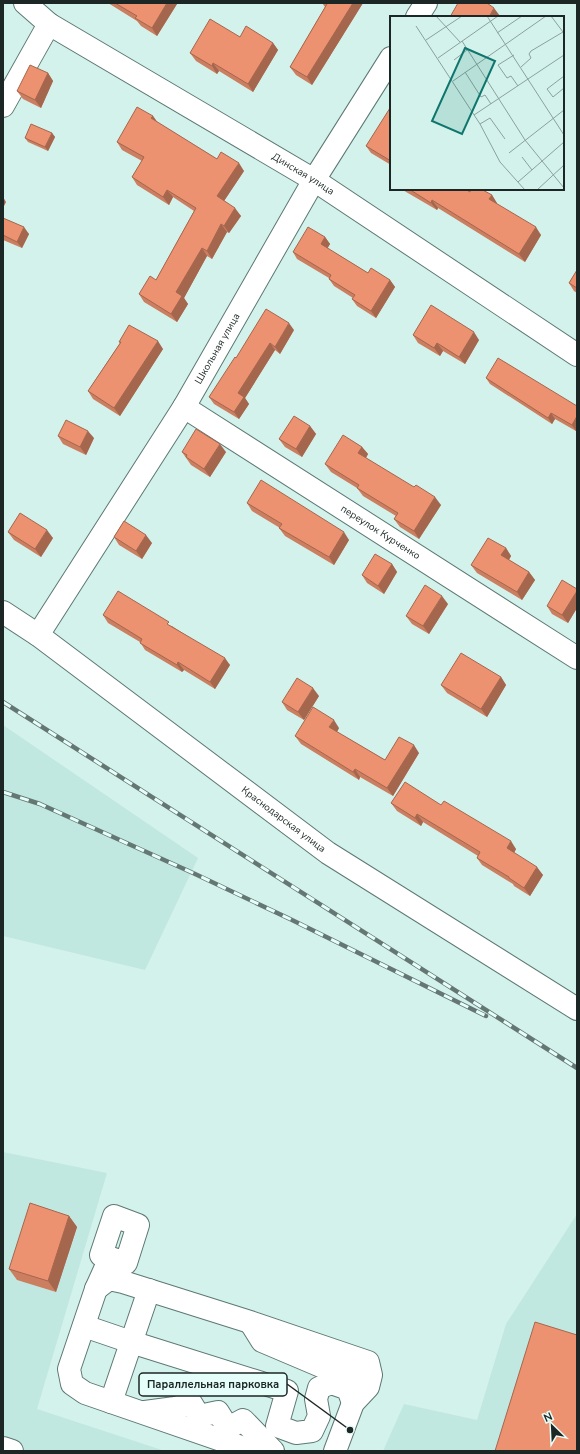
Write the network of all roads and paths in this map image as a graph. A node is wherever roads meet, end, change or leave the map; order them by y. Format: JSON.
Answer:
{"nodes":[{"id":1,"x":25,"y":3,"type":"edge"},
{"id":2,"x":426,"y":3,"type":"edge"},
{"id":3,"x":418,"y":16,"type":"edge"},
{"id":4,"x":49,"y":24,"type":"junction"},
{"id":5,"x":390,"y":60,"type":"edge"},
{"id":6,"x":3,"y":106,"type":"edge"},
{"id":7,"x":314,"y":180,"type":"junction"},
{"id":8,"x":577,"y":355,"type":"edge"},
{"id":9,"x":184,"y":407,"type":"junction"},
{"id":10,"x":3,"y":612,"type":"edge"},
{"id":11,"x":38,"y":635,"type":"junction"},
{"id":12,"x":577,"y":658,"type":"edge"},
{"id":13,"x":577,"y":1010,"type":"edge"},
{"id":14,"x":123,"y":1282,"type":"junction"},
{"id":15,"x":96,"y":1289,"type":"junction"},
{"id":16,"x":149,"y":1290,"type":"junction"},
{"id":17,"x":250,"y":1322,"type":"junction"},
{"id":18,"x":84,"y":1326,"type":"junction"},
{"id":19,"x":131,"y":1342,"type":"junction"},
{"id":20,"x":368,"y":1387,"type":"junction"},
{"id":21,"x":111,"y":1402,"type":"junction"},
{"id":22,"x":352,"y":1403,"type":"junction"},
{"id":23,"x":141,"y":1412,"type":"junction"},
{"id":24,"x":3,"y":1448,"type":"edge"},
{"id":25,"x":12,"y":1451,"type":"edge"},
{"id":26,"x":253,"y":1451,"type":"edge"},
{"id":27,"x":273,"y":1451,"type":"edge"},
{"id":28,"x":335,"y":1451,"type":"edge"}],
"edges":[{"from":1,"to":4,"type":"street","name":"Динская улица"},
{"from":2,"to":3,"type":"street"},
{"from":4,"to":6,"type":"street"},
{"from":4,"to":7,"type":"street","name":"Динская улица"},
{"from":5,"to":7,"type":"street","name":"Школьная улица"},
{"from":7,"to":8,"type":"street","name":"Динская улица"},
{"from":7,"to":9,"type":"street","name":"Школьная улица"},
{"from":9,"to":11,"type":"street","name":"Школьная улица"},
{"from":9,"to":12,"type":"street","name":"переулок Курченко"},
{"from":10,"to":11,"type":"street","name":"Краснодарская улица"},
{"from":11,"to":13,"type":"street","name":"Краснодарская улица"},
{"from":14,"to":15,"type":"street"},
{"from":14,"to":15,"type":"street"},
{"from":14,"to":16,"type":"street"},
{"from":15,"to":18,"type":"street"},
{"from":16,"to":17,"type":"street"},
{"from":16,"to":19,"type":"street"},
{"from":17,"to":20,"type":"street"},
{"from":17,"to":20,"type":"street"},
{"from":18,"to":19,"type":"street"},
{"from":18,"to":21,"type":"street"},
{"from":19,"to":21,"type":"street"},
{"from":19,"to":22,"type":"street"},
{"from":20,"to":22,"type":"street"},
{"from":21,"to":23,"type":"street"},
{"from":22,"to":28,"type":"street"},
{"from":23,"to":26,"type":"street"},
{"from":23,"to":27,"type":"street"},
{"from":24,"to":25,"type":"street"}]}
